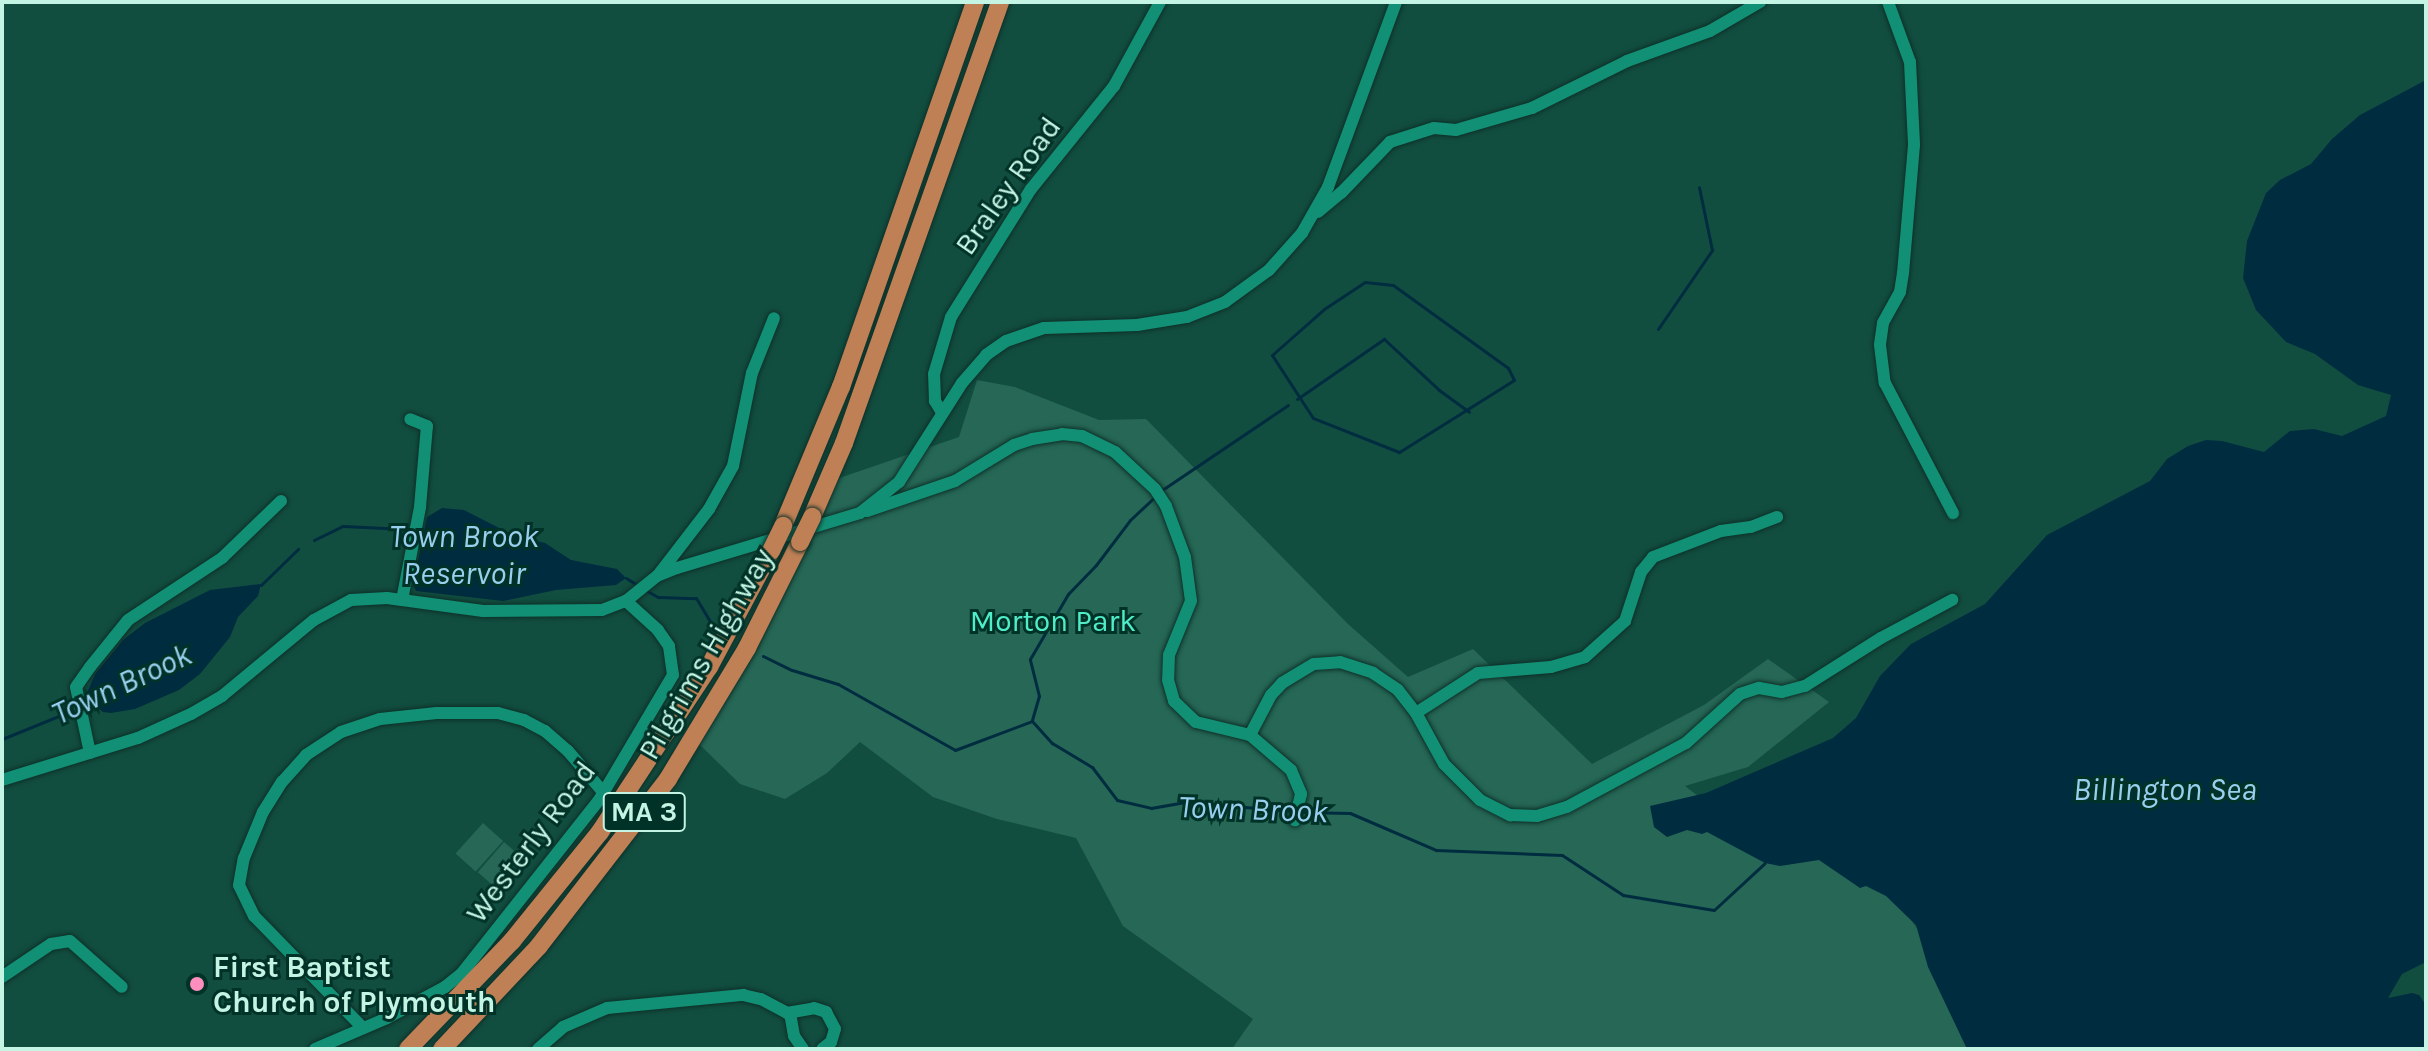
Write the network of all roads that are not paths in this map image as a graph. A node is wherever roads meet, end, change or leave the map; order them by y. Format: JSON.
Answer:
{"nodes":[{"id":1,"x":975,"y":2,"type":"edge"},
{"id":2,"x":1000,"y":2,"type":"edge"},
{"id":3,"x":1160,"y":2,"type":"edge"},
{"id":4,"x":1396,"y":2,"type":"edge"},
{"id":5,"x":1760,"y":2,"type":"edge"},
{"id":6,"x":1888,"y":2,"type":"edge"},
{"id":7,"x":1312,"y":217,"type":"junction"},
{"id":8,"x":774,"y":318,"type":"dead end"},
{"id":9,"x":941,"y":411,"type":"junction"},
{"id":10,"x":410,"y":419,"type":"dead end"},
{"id":11,"x":281,"y":501,"type":"dead end"},
{"id":12,"x":860,"y":513,"type":"junction"},
{"id":13,"x":1953,"y":513,"type":"dead end"},
{"id":14,"x":1777,"y":517,"type":"dead end"},
{"id":15,"x":654,"y":579,"type":"junction"},
{"id":16,"x":630,"y":599,"type":"junction"},
{"id":17,"x":402,"y":600,"type":"junction"},
{"id":18,"x":1952,"y":600,"type":"dead end"},
{"id":19,"x":1416,"y":713,"type":"junction"},
{"id":20,"x":1250,"y":735,"type":"junction"},
{"id":21,"x":90,"y":753,"type":"junction"},
{"id":22,"x":2,"y":780,"type":"edge"},
{"id":23,"x":604,"y":793,"type":"junction"},
{"id":24,"x":1295,"y":820,"type":"dead end"},
{"id":25,"x":2,"y":977,"type":"edge"},
{"id":26,"x":122,"y":987,"type":"dead end"},
{"id":27,"x":790,"y":1013,"type":"junction"},
{"id":28,"x":363,"y":1028,"type":"junction"},
{"id":29,"x":315,"y":1049,"type":"edge"},
{"id":30,"x":408,"y":1049,"type":"edge"},
{"id":31,"x":442,"y":1049,"type":"edge"},
{"id":32,"x":538,"y":1049,"type":"edge"},
{"id":33,"x":803,"y":1049,"type":"edge"},
{"id":34,"x":822,"y":1049,"type":"edge"}],
"edges":[{"from":1,"to":30,"type":"highway","name":"Pilgrims Highway","number":"MA 3","bridge":true},
{"from":2,"to":31,"type":"highway","name":"Pilgrims Highway","number":"MA 3","bridge":true},
{"from":3,"to":9,"type":"street","name":"Braley Road"},
{"from":4,"to":7,"type":"street"},
{"from":5,"to":7,"type":"street"},
{"from":6,"to":13,"type":"street"},
{"from":7,"to":9,"type":"street"},
{"from":8,"to":15,"type":"street"},
{"from":9,"to":12,"type":"street"},
{"from":10,"to":17,"type":"street"},
{"from":11,"to":21,"type":"street"},
{"from":12,"to":15,"type":"street"},
{"from":12,"to":20,"type":"street"},
{"from":14,"to":19,"type":"street"},
{"from":15,"to":16,"type":"street"},
{"from":16,"to":17,"type":"street"},
{"from":16,"to":23,"type":"street","name":"Westerly Road"},
{"from":17,"to":21,"type":"street"},
{"from":18,"to":19,"type":"street"},
{"from":19,"to":20,"type":"street"},
{"from":20,"to":24,"type":"street"},
{"from":21,"to":22,"type":"street"},
{"from":23,"to":28,"type":"street","name":"Westerly Road"},
{"from":23,"to":28,"type":"street"},
{"from":25,"to":26,"type":"street"},
{"from":27,"to":32,"type":"street"},
{"from":27,"to":33,"type":"street"},
{"from":27,"to":34,"type":"street"},
{"from":28,"to":29,"type":"street","name":"Westerly Road"}]}
